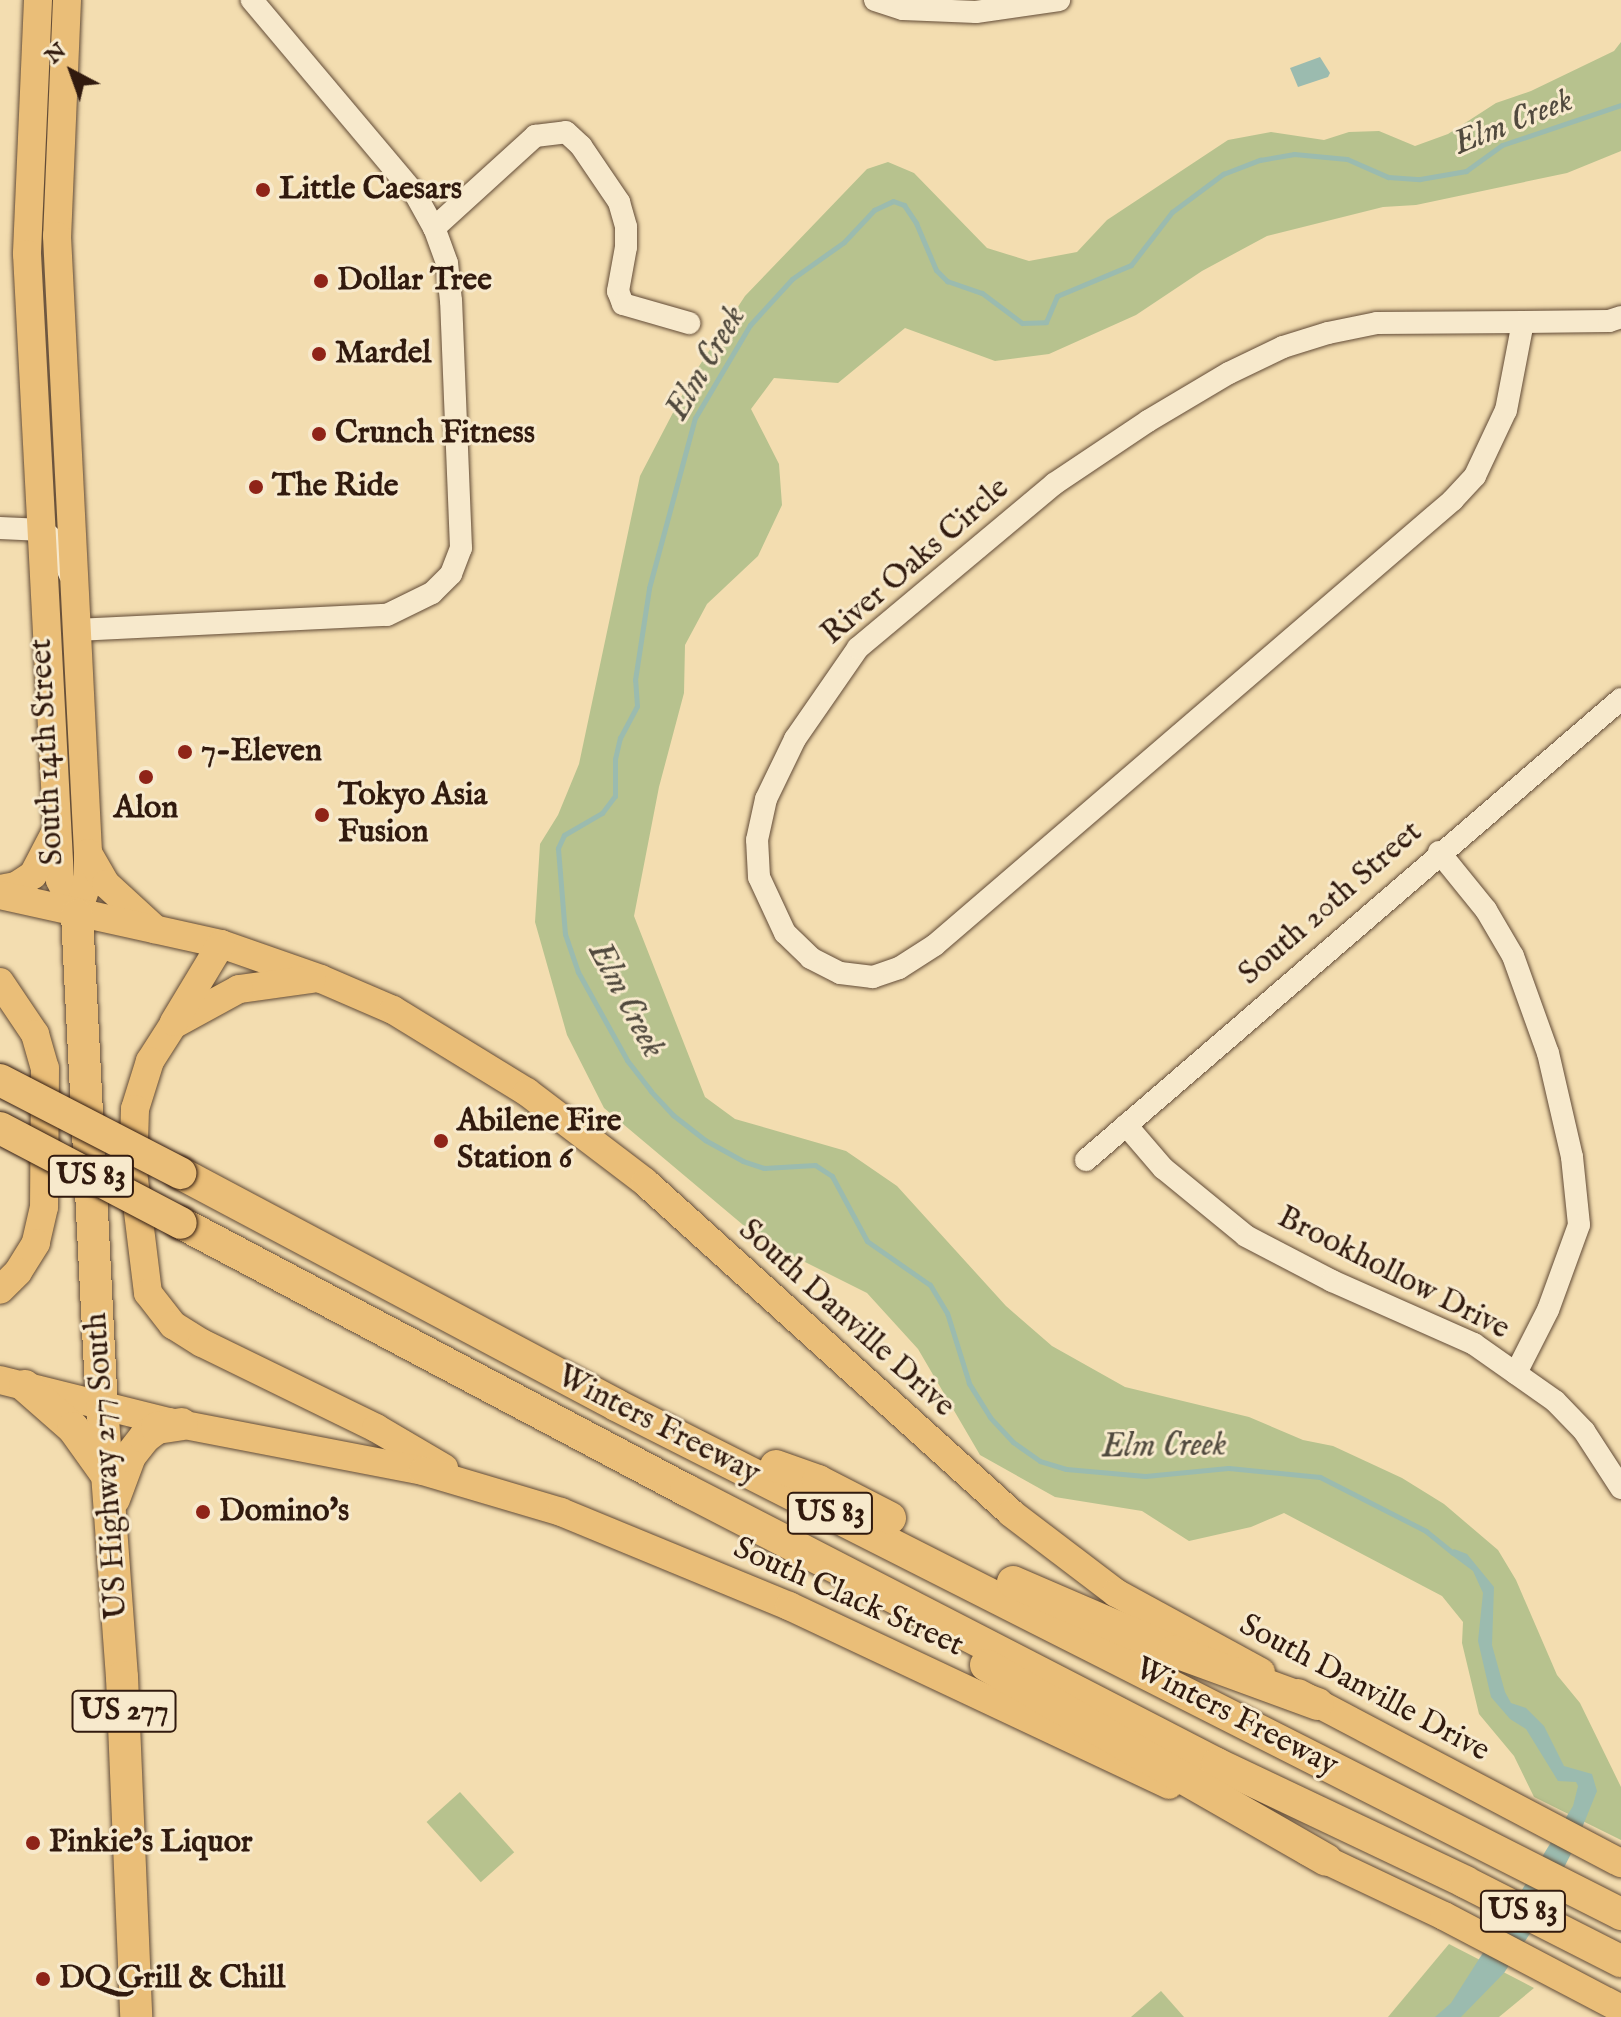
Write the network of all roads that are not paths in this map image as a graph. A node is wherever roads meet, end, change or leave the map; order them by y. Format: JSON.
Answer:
{"nodes":[{"id":1,"x":38,"y":0,"type":"edge"},
{"id":2,"x":67,"y":0,"type":"edge"},
{"id":3,"x":252,"y":0,"type":"edge"},
{"id":4,"x":875,"y":0,"type":"edge"},
{"id":5,"x":1059,"y":0,"type":"edge"},
{"id":6,"x":434,"y":228,"type":"junction"},
{"id":7,"x":1621,"y":317,"type":"edge"},
{"id":8,"x":1523,"y":322,"type":"junction"},
{"id":9,"x":689,"y":323,"type":"dead end"},
{"id":10,"x":0,"y":528,"type":"edge"},
{"id":11,"x":43,"y":530,"type":"junction"},
{"id":12,"x":73,"y":583,"type":"junction"},
{"id":13,"x":76,"y":630,"type":"junction"},
{"id":14,"x":1621,"y":699,"type":"edge"},
{"id":15,"x":57,"y":828,"type":"junction"},
{"id":16,"x":1439,"y":852,"type":"junction"},
{"id":17,"x":88,"y":853,"type":"junction"},
{"id":18,"x":0,"y":889,"type":"edge"},
{"id":19,"x":0,"y":895,"type":"edge"},
{"id":20,"x":77,"y":915,"type":"junction"},
{"id":21,"x":155,"y":930,"type":"junction"},
{"id":22,"x":221,"y":944,"type":"junction"},
{"id":23,"x":321,"y":979,"type":"junction"},
{"id":24,"x":0,"y":982,"type":"edge"},
{"id":25,"x":173,"y":1025,"type":"junction"},
{"id":26,"x":0,"y":1080,"type":"edge"},
{"id":27,"x":1126,"y":1125,"type":"junction"},
{"id":28,"x":0,"y":1128,"type":"edge"},
{"id":29,"x":1086,"y":1160,"type":"dead end"},
{"id":30,"x":0,"y":1290,"type":"edge"},
{"id":31,"x":1516,"y":1373,"type":"junction"},
{"id":32,"x":12,"y":1383,"type":"edge"},
{"id":33,"x":102,"y":1405,"type":"junction"},
{"id":34,"x":616,"y":1405,"type":"junction"},
{"id":35,"x":182,"y":1424,"type":"junction"},
{"id":36,"x":107,"y":1475,"type":"junction"},
{"id":37,"x":469,"y":1482,"type":"junction"},
{"id":38,"x":1621,"y":1488,"type":"edge"},
{"id":39,"x":686,"y":1490,"type":"junction"},
{"id":40,"x":110,"y":1509,"type":"junction"},
{"id":41,"x":1318,"y":1704,"type":"junction"},
{"id":42,"x":1326,"y":1860,"type":"junction"},
{"id":43,"x":1621,"y":1863,"type":"edge"},
{"id":44,"x":1610,"y":1909,"type":"edge"},
{"id":45,"x":1621,"y":1961,"type":"edge"},
{"id":46,"x":1621,"y":2009,"type":"edge"},
{"id":47,"x":136,"y":2017,"type":"edge"}],
"edges":[{"from":1,"to":11,"type":"main road","name":"South 14th Street"},
{"from":2,"to":12,"type":"main road","name":"South 14th Street"},
{"from":3,"to":6,"type":"street"},
{"from":4,"to":5,"type":"street"},
{"from":6,"to":9,"type":"street"},
{"from":6,"to":13,"type":"street"},
{"from":7,"to":8,"type":"street","name":"River Oaks Circle"},
{"from":8,"to":8,"type":"street","name":"River Oaks Circle"},
{"from":10,"to":11,"type":"street"},
{"from":11,"to":12,"type":"street"},
{"from":11,"to":15,"type":"main road","name":"South 14th Street"},
{"from":12,"to":13,"type":"main road","name":"South 14th Street"},
{"from":13,"to":17,"type":"main road","name":"South 14th Street"},
{"from":14,"to":16,"type":"street","name":"South 20th Street"},
{"from":15,"to":18,"type":"main road"},
{"from":15,"to":20,"type":"main road","name":"South 14th Street"},
{"from":16,"to":27,"type":"street","name":"South 20th Street"},
{"from":16,"to":31,"type":"street"},
{"from":17,"to":20,"type":"main road","name":"South 14th Street"},
{"from":17,"to":21,"type":"main road"},
{"from":19,"to":20,"type":"main road","name":"South Danville Drive"},
{"from":20,"to":21,"type":"main road","name":"South Danville Drive"},
{"from":20,"to":33,"type":"highway","name":"US Highway 277 South","number":"US 277"},
{"from":21,"to":22,"type":"main road","name":"South Danville Drive"},
{"from":22,"to":23,"type":"main road","name":"South Danville Drive"},
{"from":22,"to":25,"type":"main road"},
{"from":23,"to":25,"type":"main road"},
{"from":23,"to":41,"type":"main road","name":"South Danville Drive"},
{"from":24,"to":30,"type":"main road"},
{"from":25,"to":37,"type":"main road"},
{"from":26,"to":34,"type":"highway","name":"Winters Freeway","number":"US 83","bridge":true},
{"from":27,"to":29,"type":"street","name":"South 20th Street"},
{"from":27,"to":31,"type":"street","name":"Brookhollow Drive"},
{"from":28,"to":39,"type":"highway","name":"Winters Freeway","number":"US 83","bridge":true},
{"from":31,"to":38,"type":"street","name":"Brookhollow Drive"},
{"from":32,"to":33,"type":"main road","name":"South Clack Street"},
{"from":32,"to":36,"type":"highway"},
{"from":33,"to":35,"type":"main road","name":"South Clack Street"},
{"from":33,"to":36,"type":"highway","name":"US Highway 277 South","number":"US 277"},
{"from":34,"to":41,"type":"highway"},
{"from":34,"to":44,"type":"highway","name":"Winters Freeway","number":"US 83"},
{"from":35,"to":37,"type":"main road","name":"South Clack Street"},
{"from":35,"to":40,"type":"highway"},
{"from":36,"to":40,"type":"highway","name":"US Highway 277 South","number":"US 277"},
{"from":37,"to":42,"type":"main road","name":"South Clack Street"},
{"from":39,"to":42,"type":"highway"},
{"from":39,"to":45,"type":"highway","name":"Winters Freeway","number":"US 83"},
{"from":40,"to":47,"type":"highway","name":"US Highway 277 South","number":"US 277"},
{"from":41,"to":43,"type":"main road","name":"South Danville Drive"},
{"from":42,"to":46,"type":"main road","name":"South Clack Street"}]}
